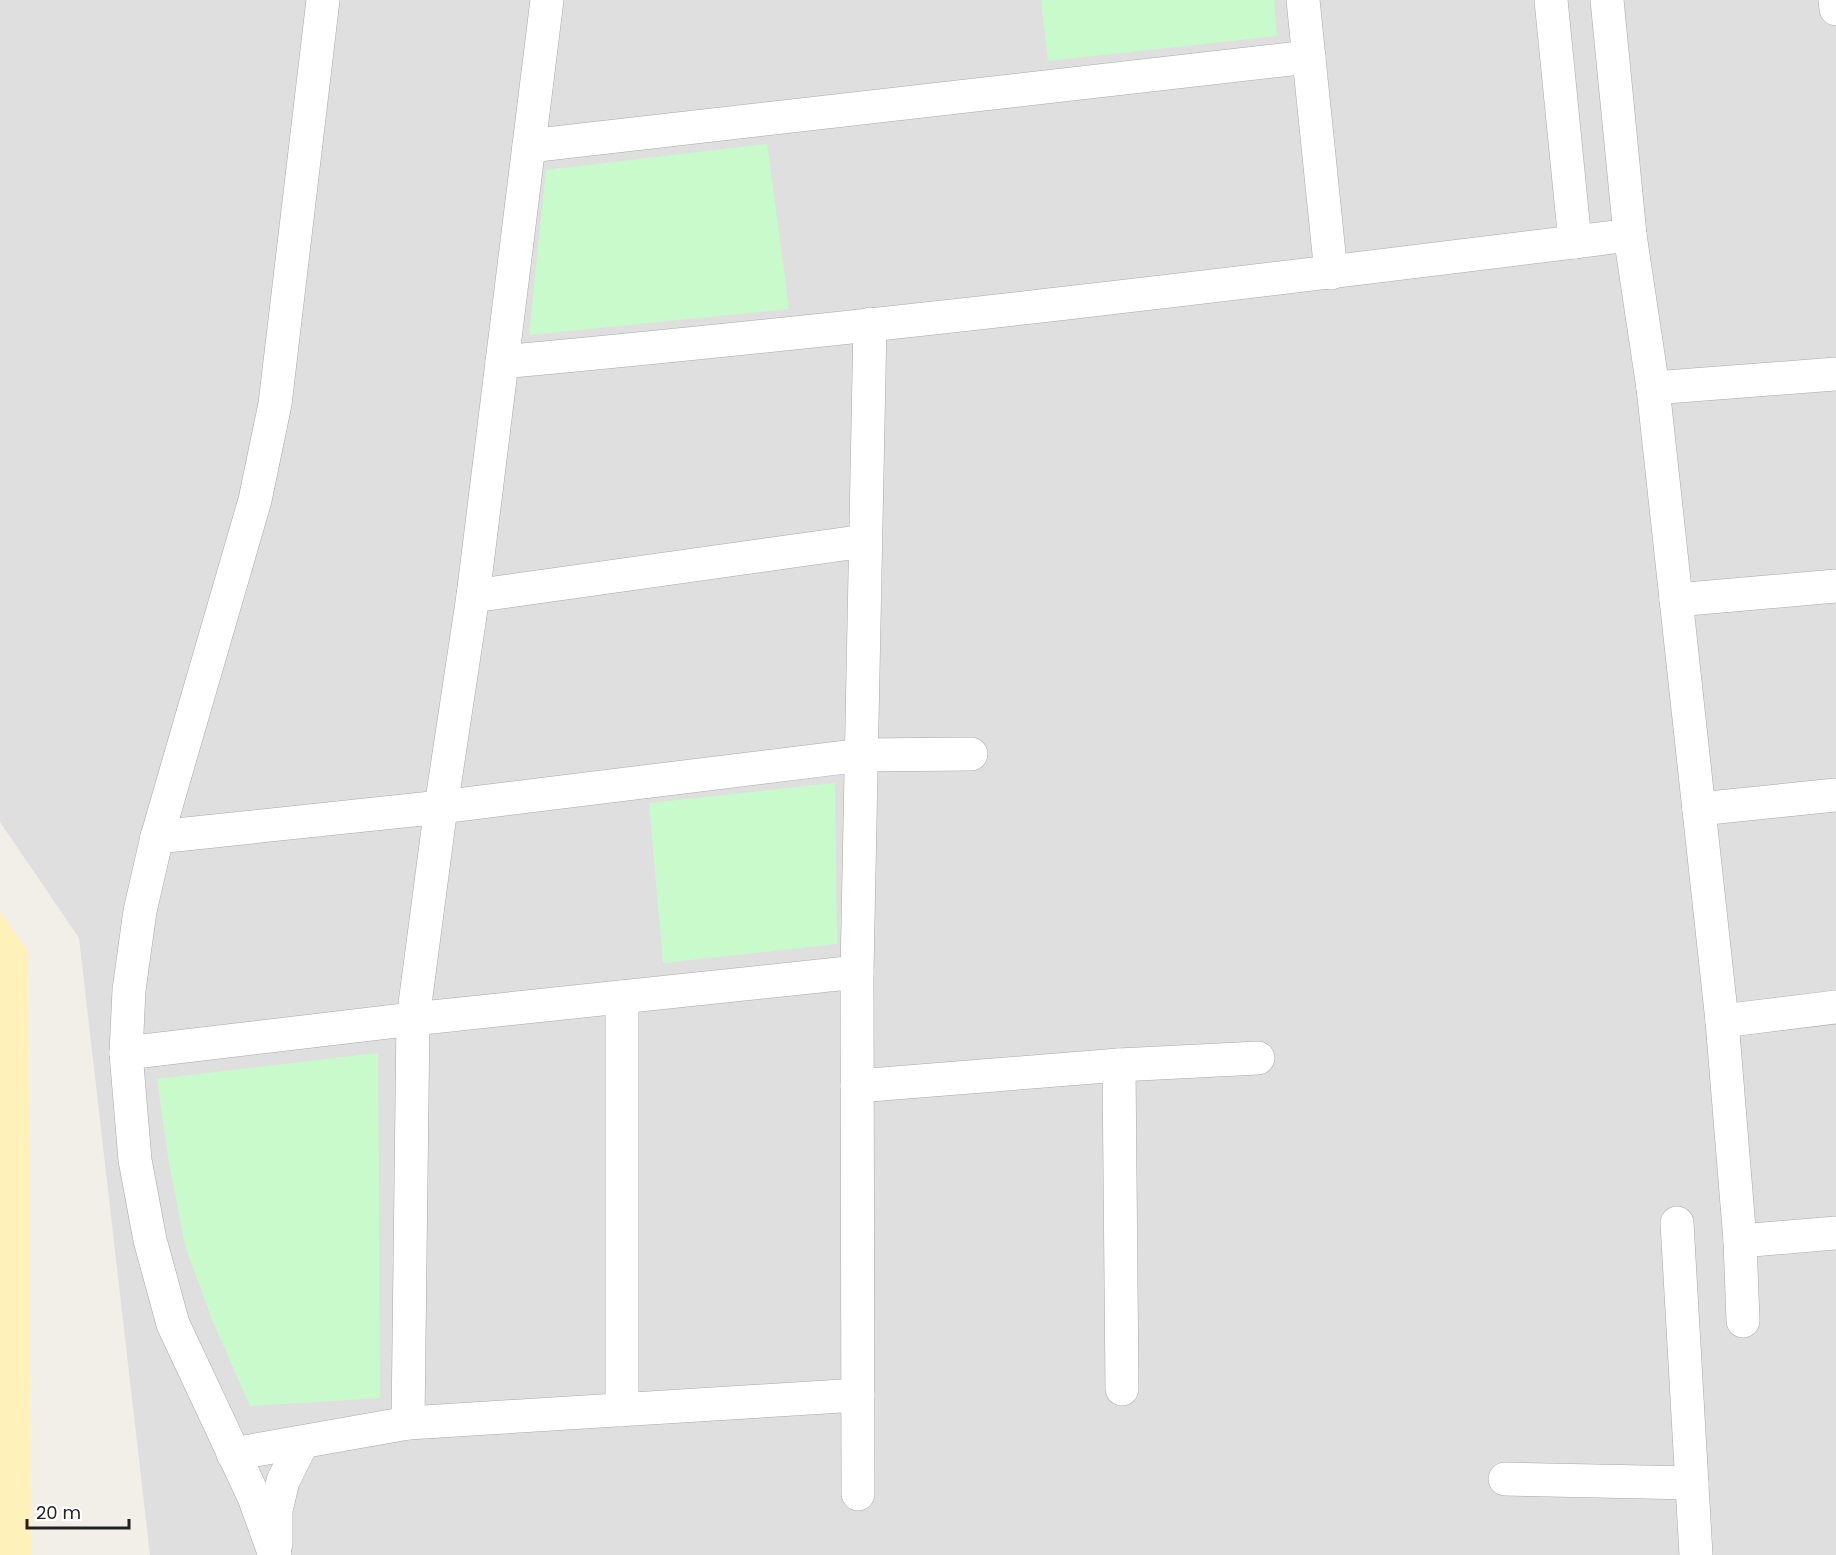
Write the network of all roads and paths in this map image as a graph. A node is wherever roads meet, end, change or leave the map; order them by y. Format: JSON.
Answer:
{"nodes":[{"id":1,"x":323,"y":0,"type":"edge"},
{"id":2,"x":548,"y":0,"type":"edge"},
{"id":3,"x":1303,"y":0,"type":"edge"},
{"id":4,"x":1551,"y":0,"type":"edge"},
{"id":5,"x":1607,"y":0,"type":"edge"},
{"id":6,"x":1835,"y":0,"type":"edge"},
{"id":7,"x":1836,"y":9,"type":"edge"},
{"id":8,"x":1309,"y":57,"type":"junction"},
{"id":9,"x":529,"y":146,"type":"junction"},
{"id":10,"x":1630,"y":235,"type":"junction"},
{"id":11,"x":1575,"y":242,"type":"junction"},
{"id":12,"x":1332,"y":273,"type":"junction"},
{"id":13,"x":870,"y":324,"type":"junction"},
{"id":14,"x":502,"y":362,"type":"junction"},
{"id":15,"x":1836,"y":374,"type":"edge"},
{"id":16,"x":1653,"y":388,"type":"junction"},
{"id":17,"x":866,"y":541,"type":"junction"},
{"id":18,"x":1836,"y":586,"type":"edge"},
{"id":19,"x":473,"y":596,"type":"junction"},
{"id":20,"x":1676,"y":600,"type":"junction"},
{"id":21,"x":971,"y":754,"type":"dead end"},
{"id":22,"x":861,"y":755,"type":"junction"},
{"id":23,"x":1836,"y":795,"type":"edge"},
{"id":24,"x":441,"y":807,"type":"junction"},
{"id":25,"x":1699,"y":809,"type":"junction"},
{"id":26,"x":157,"y":837,"type":"junction"},
{"id":27,"x":857,"y":972,"type":"junction"},
{"id":28,"x":622,"y":997,"type":"junction"},
{"id":29,"x":1836,"y":1007,"type":"edge"},
{"id":30,"x":413,"y":1018,"type":"junction"},
{"id":31,"x":1722,"y":1021,"type":"junction"},
{"id":32,"x":126,"y":1053,"type":"junction"},
{"id":33,"x":1258,"y":1058,"type":"dead end"},
{"id":34,"x":1119,"y":1065,"type":"junction"},
{"id":35,"x":857,"y":1086,"type":"junction"},
{"id":36,"x":1677,"y":1222,"type":"dead end"},
{"id":37,"x":1836,"y":1233,"type":"edge"},
{"id":38,"x":1740,"y":1241,"type":"junction"},
{"id":39,"x":1743,"y":1321,"type":"dead end"},
{"id":40,"x":1122,"y":1389,"type":"dead end"},
{"id":41,"x":858,"y":1395,"type":"junction"},
{"id":42,"x":622,"y":1410,"type":"junction"},
{"id":43,"x":408,"y":1423,"type":"junction"},
{"id":44,"x":302,"y":1443,"type":"junction"},
{"id":45,"x":233,"y":1455,"type":"junction"},
{"id":46,"x":1505,"y":1479,"type":"dead end"},
{"id":47,"x":1692,"y":1483,"type":"junction"},
{"id":48,"x":858,"y":1494,"type":"dead end"},
{"id":49,"x":276,"y":1555,"type":"edge"},
{"id":50,"x":1696,"y":1555,"type":"edge"}],
"edges":[{"from":1,"to":26,"type":"street"},
{"from":2,"to":9,"type":"street"},
{"from":3,"to":8,"type":"street"},
{"from":4,"to":11,"type":"street"},
{"from":5,"to":10,"type":"street"},
{"from":6,"to":7,"type":"street"},
{"from":8,"to":9,"type":"street"},
{"from":8,"to":12,"type":"street"},
{"from":9,"to":14,"type":"street"},
{"from":10,"to":11,"type":"street"},
{"from":10,"to":16,"type":"street"},
{"from":11,"to":12,"type":"street"},
{"from":12,"to":13,"type":"street"},
{"from":13,"to":14,"type":"street"},
{"from":13,"to":17,"type":"street"},
{"from":14,"to":19,"type":"street"},
{"from":15,"to":16,"type":"street"},
{"from":16,"to":20,"type":"street"},
{"from":17,"to":19,"type":"street"},
{"from":17,"to":22,"type":"street"},
{"from":18,"to":20,"type":"street"},
{"from":19,"to":24,"type":"street"},
{"from":20,"to":25,"type":"street"},
{"from":21,"to":22,"type":"street"},
{"from":22,"to":24,"type":"street"},
{"from":22,"to":27,"type":"street"},
{"from":23,"to":25,"type":"street"},
{"from":24,"to":26,"type":"street"},
{"from":24,"to":30,"type":"street"},
{"from":25,"to":31,"type":"street"},
{"from":26,"to":32,"type":"street"},
{"from":27,"to":28,"type":"street"},
{"from":27,"to":35,"type":"street"},
{"from":28,"to":30,"type":"street"},
{"from":28,"to":42,"type":"street"},
{"from":29,"to":31,"type":"street"},
{"from":30,"to":32,"type":"street"},
{"from":30,"to":43,"type":"street"},
{"from":31,"to":38,"type":"street"},
{"from":32,"to":45,"type":"street"},
{"from":33,"to":34,"type":"street"},
{"from":34,"to":35,"type":"street"},
{"from":34,"to":40,"type":"street"},
{"from":35,"to":41,"type":"street"},
{"from":36,"to":47,"type":"street"},
{"from":37,"to":38,"type":"street"},
{"from":38,"to":39,"type":"street"},
{"from":41,"to":42,"type":"street"},
{"from":41,"to":48,"type":"street"},
{"from":42,"to":43,"type":"street"},
{"from":43,"to":44,"type":"street"},
{"from":44,"to":45,"type":"street"},
{"from":44,"to":49,"type":"street"},
{"from":45,"to":49,"type":"street"},
{"from":46,"to":47,"type":"street"},
{"from":47,"to":50,"type":"street"}]}
